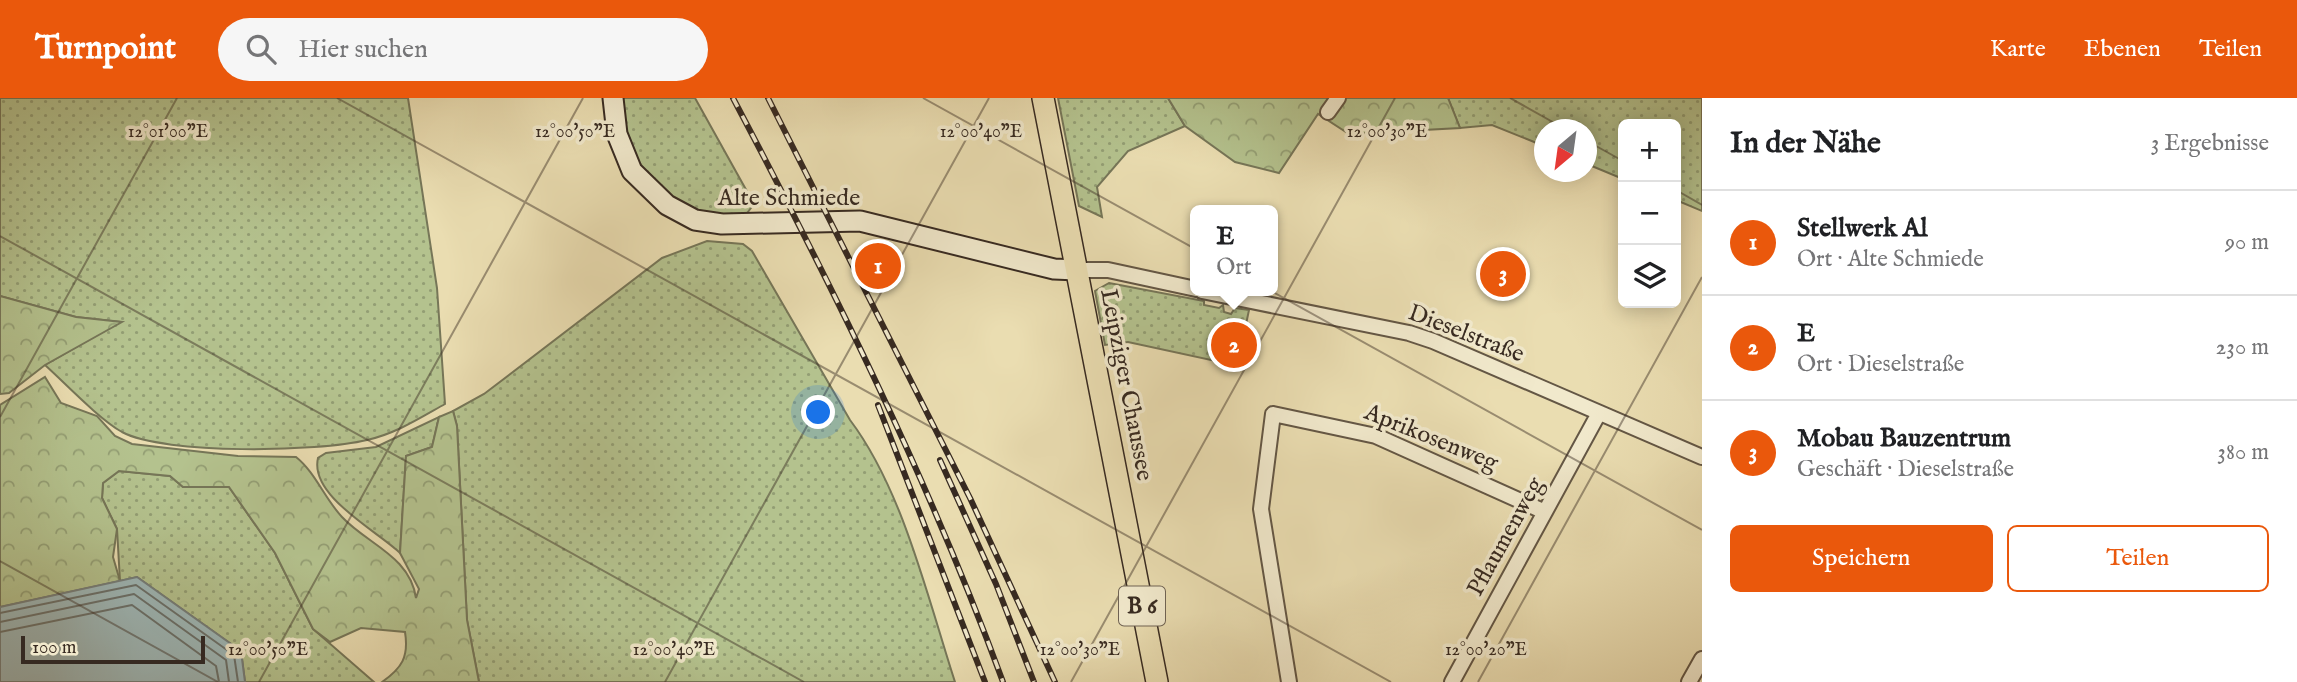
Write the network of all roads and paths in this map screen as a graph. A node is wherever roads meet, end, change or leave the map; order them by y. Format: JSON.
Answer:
{"nodes":[{"id":1,"x":613,"y":98,"type":"edge"},
{"id":2,"x":1043,"y":98,"type":"edge"},
{"id":3,"x":1338,"y":98,"type":"edge"},
{"id":4,"x":1328,"y":112,"type":"dead end"},
{"id":5,"x":1077,"y":270,"type":"junction"},
{"id":6,"x":1190,"y":288,"type":"edge"},
{"id":7,"x":1226,"y":296,"type":"edge"},
{"id":8,"x":1599,"y":413,"type":"junction"},
{"id":9,"x":1702,"y":457,"type":"edge"},
{"id":10,"x":1545,"y":512,"type":"junction"},
{"id":11,"x":1702,"y":659,"type":"edge"},
{"id":12,"x":1157,"y":682,"type":"edge"},
{"id":13,"x":1289,"y":682,"type":"edge"},
{"id":14,"x":1452,"y":682,"type":"edge"},
{"id":15,"x":1689,"y":682,"type":"edge"}],
"edges":[{"from":1,"to":5,"type":"street","name":"Alte Schmiede"},
{"from":2,"to":5,"type":"main road","name":"Leipziger Chaussee","number":"B 6"},
{"from":3,"to":4,"type":"street"},
{"from":5,"to":6,"type":"street"},
{"from":5,"to":12,"type":"main road","name":"Leipziger Chaussee","number":"B 6"},
{"from":7,"to":8,"type":"street","name":"Dieselstraße"},
{"from":8,"to":9,"type":"street","name":"Dieselstraße"},
{"from":8,"to":10,"type":"street","name":"Pflaumenweg"},
{"from":10,"to":13,"type":"street","name":"Aprikosenweg"},
{"from":10,"to":14,"type":"street","name":"Pflaumenweg"},
{"from":11,"to":15,"type":"street"}]}
